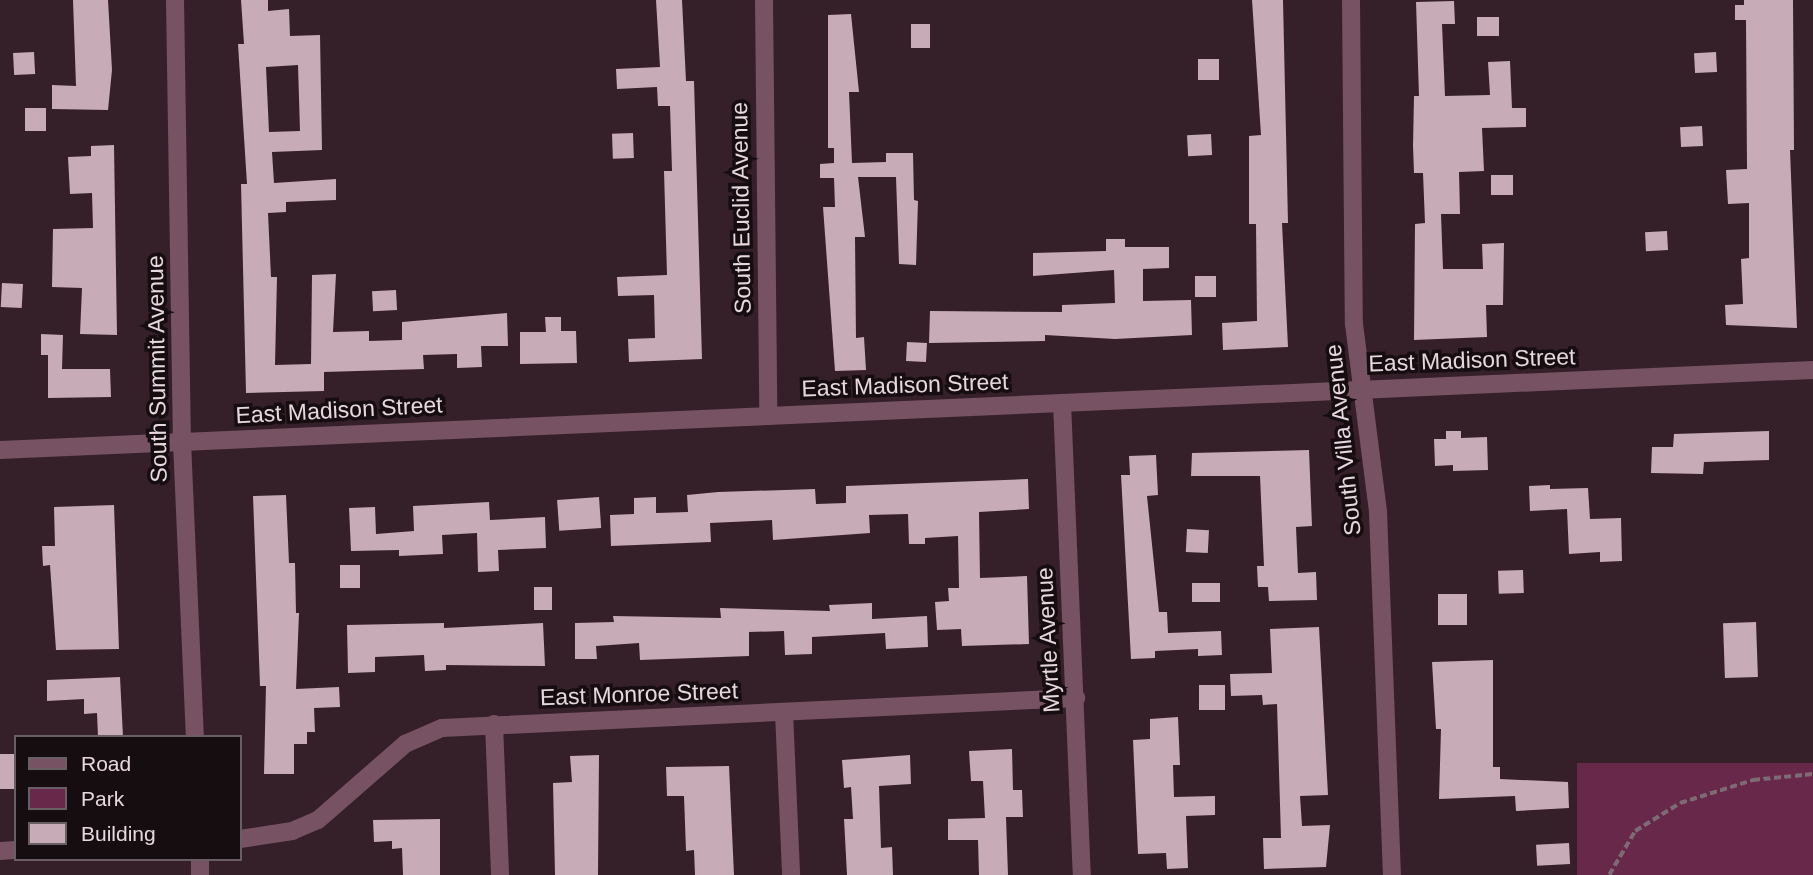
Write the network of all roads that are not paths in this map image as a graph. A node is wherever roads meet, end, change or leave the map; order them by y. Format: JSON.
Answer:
{"nodes":[{"id":1,"x":175,"y":0,"type":"edge"},
{"id":2,"x":764,"y":0,"type":"edge"},
{"id":3,"x":1351,"y":0,"type":"edge"},
{"id":4,"x":1813,"y":370,"type":"edge"},
{"id":5,"x":1363,"y":389,"type":"junction"},
{"id":6,"x":1062,"y":403,"type":"junction"},
{"id":7,"x":768,"y":416,"type":"junction"},
{"id":8,"x":182,"y":442,"type":"junction"},
{"id":9,"x":0,"y":450,"type":"edge"},
{"id":10,"x":1076,"y":698,"type":"junction"},
{"id":11,"x":784,"y":712,"type":"junction"},
{"id":12,"x":494,"y":724,"type":"junction"},
{"id":13,"x":195,"y":735,"type":"edge"},
{"id":14,"x":242,"y":839,"type":"edge"},
{"id":15,"x":500,"y":875,"type":"edge"},
{"id":16,"x":791,"y":875,"type":"edge"},
{"id":17,"x":1082,"y":875,"type":"edge"},
{"id":18,"x":1392,"y":875,"type":"edge"}],
"edges":[{"from":1,"to":8,"type":"street","name":"South Summit Avenue"},
{"from":2,"to":7,"type":"street","name":"South Euclid Avenue"},
{"from":3,"to":5,"type":"street","name":"South Villa Avenue"},
{"from":4,"to":5,"type":"street","name":"East Madison Street"},
{"from":5,"to":6,"type":"street","name":"East Madison Street"},
{"from":5,"to":18,"type":"street","name":"South Villa Avenue"},
{"from":6,"to":7,"type":"street","name":"East Madison Street"},
{"from":6,"to":10,"type":"street","name":"Myrtle Avenue"},
{"from":7,"to":8,"type":"street","name":"East Madison Street"},
{"from":8,"to":9,"type":"street","name":"East Madison Street"},
{"from":8,"to":13,"type":"street","name":"South Summit Avenue"},
{"from":10,"to":11,"type":"street","name":"East Monroe Street"},
{"from":10,"to":17,"type":"street","name":"Myrtle Avenue"},
{"from":11,"to":12,"type":"street","name":"East Monroe Street"},
{"from":11,"to":16,"type":"street"},
{"from":12,"to":14,"type":"street","name":"East Monroe Street"},
{"from":12,"to":15,"type":"street"}]}
